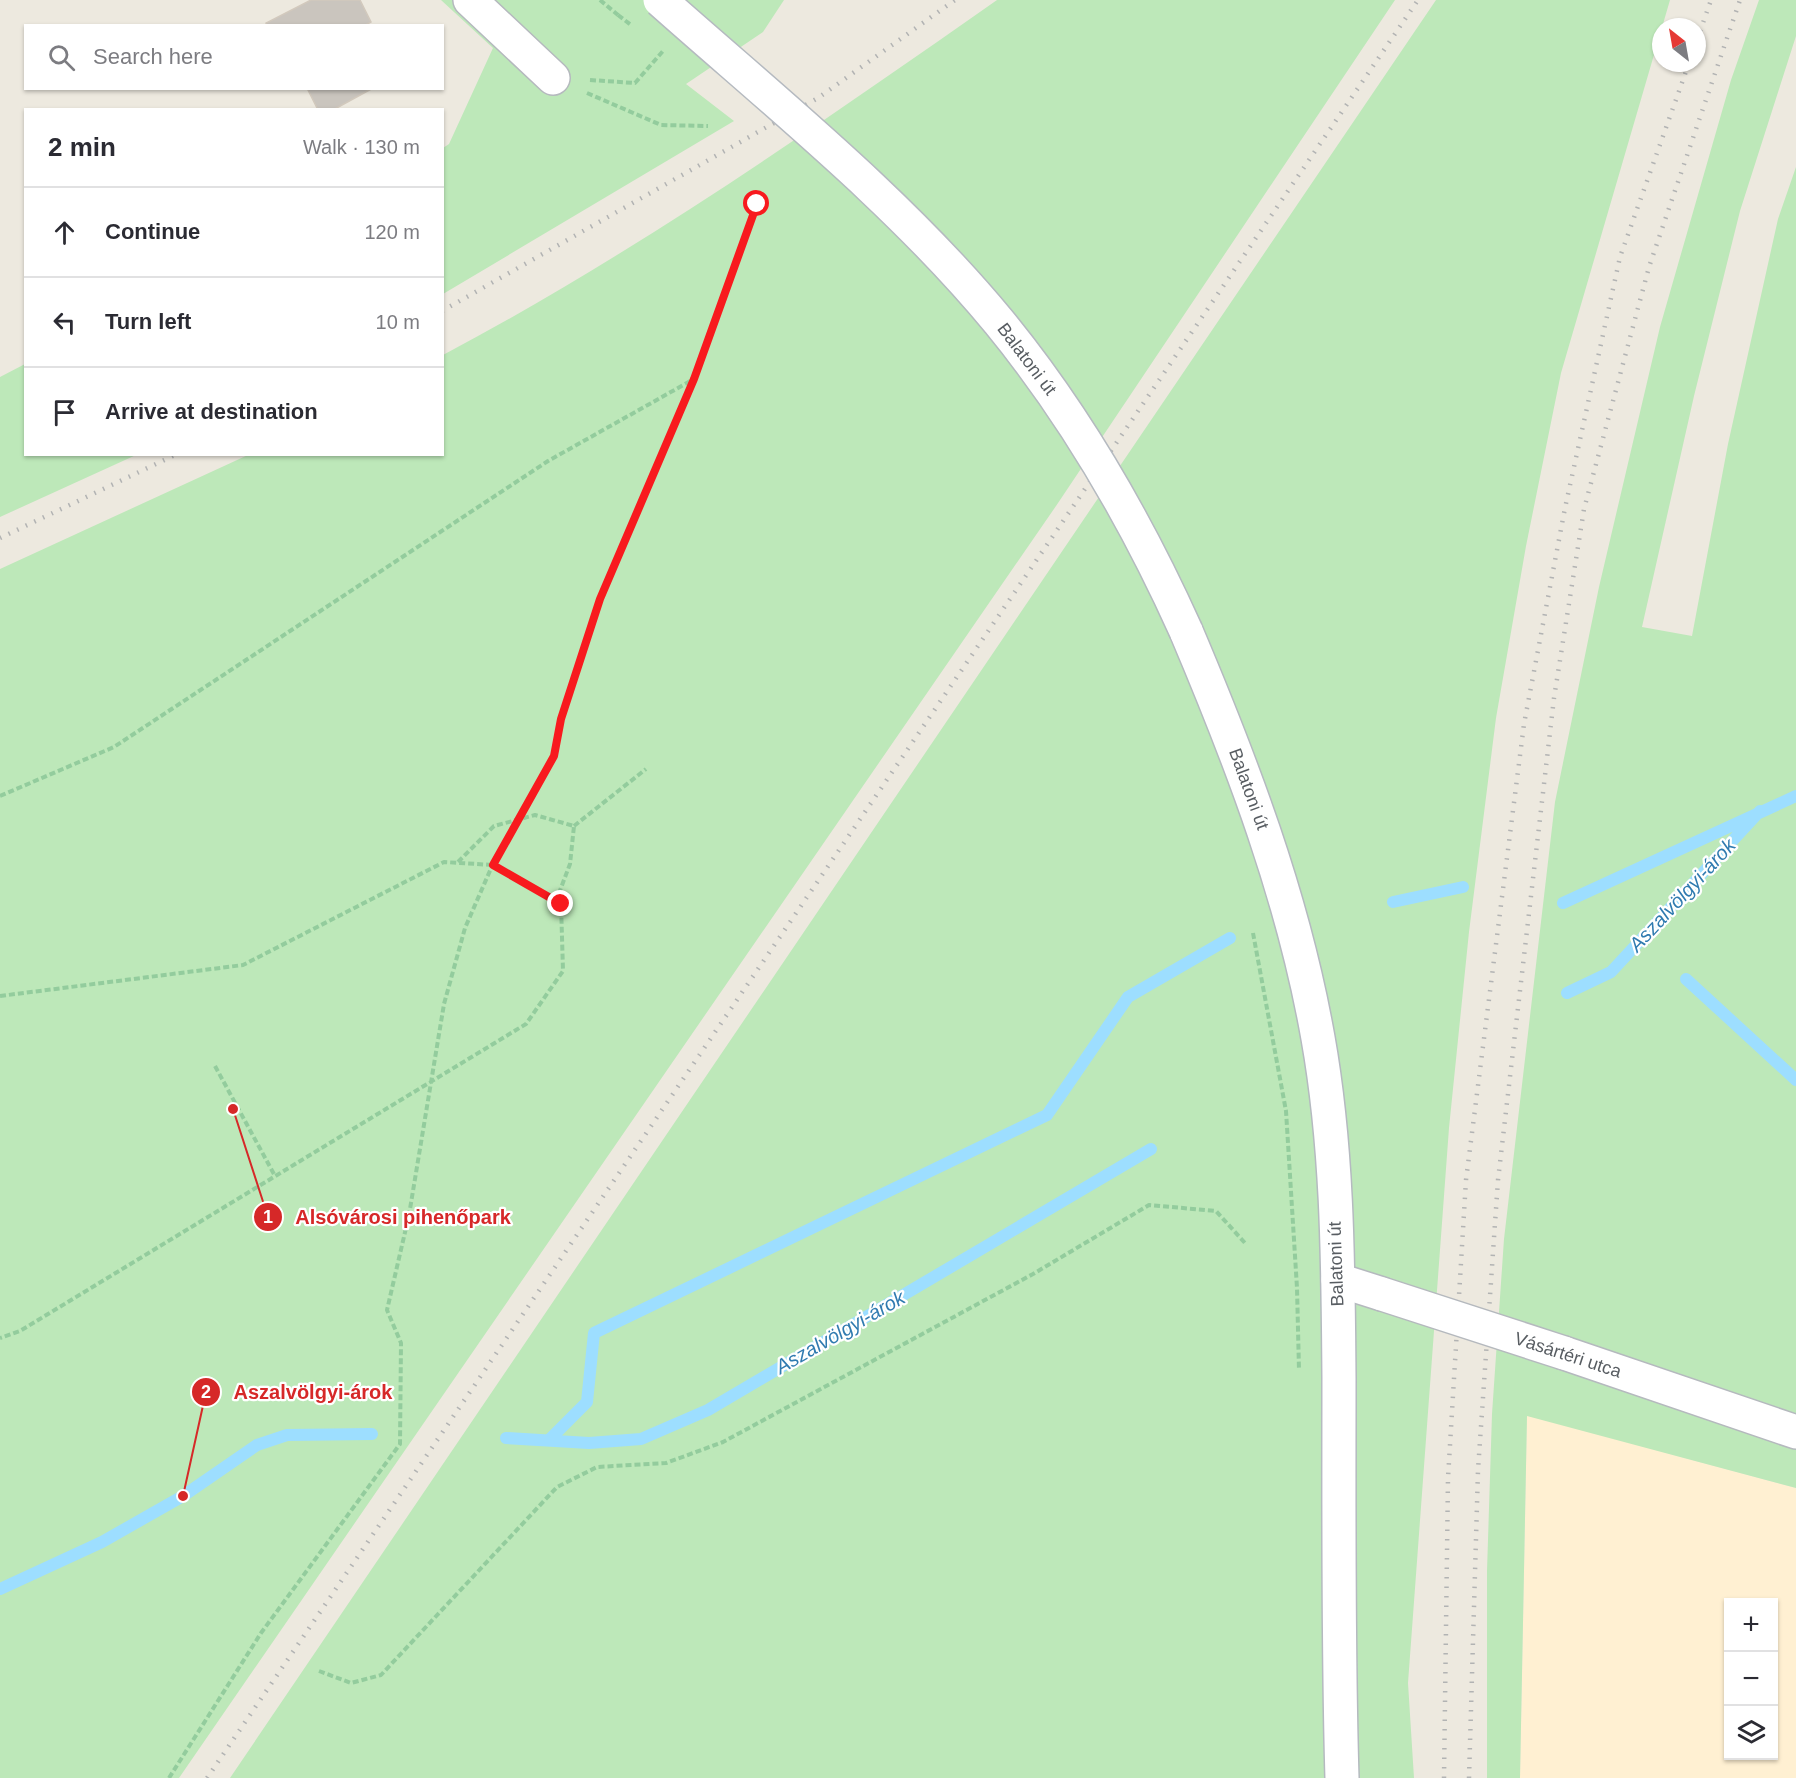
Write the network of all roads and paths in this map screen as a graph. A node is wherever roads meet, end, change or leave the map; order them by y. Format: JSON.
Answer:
{"nodes":[{"id":1,"x":470,"y":0,"type":"edge"},
{"id":2,"x":600,"y":0,"type":"edge"},
{"id":3,"x":660,"y":0,"type":"edge"},
{"id":4,"x":636,"y":28,"type":"dead end"},
{"id":5,"x":672,"y":55,"type":"dead end"},
{"id":6,"x":553,"y":78,"type":"junction"},
{"id":7,"x":708,"y":126,"type":"dead end"},
{"id":8,"x":757,"y":204,"type":"dead end"},
{"id":9,"x":694,"y":379,"type":"junction"},
{"id":10,"x":646,"y":769,"type":"dead end"},
{"id":11,"x":0,"y":796,"type":"edge"},
{"id":12,"x":519,"y":820,"type":"junction"},
{"id":13,"x":574,"y":826,"type":"junction"},
{"id":14,"x":457,"y":863,"type":"junction"},
{"id":15,"x":493,"y":865,"type":"junction"},
{"id":16,"x":556,"y":901,"type":"junction"},
{"id":17,"x":1252,"y":927,"type":"dead end"},
{"id":18,"x":0,"y":996,"type":"edge"},
{"id":19,"x":215,"y":1066,"type":"dead end"},
{"id":20,"x":429,"y":1083,"type":"junction"},
{"id":21,"x":275,"y":1176,"type":"junction"},
{"id":22,"x":1245,"y":1243,"type":"dead end"},
{"id":23,"x":1338,"y":1281,"type":"junction"},
{"id":24,"x":0,"y":1338,"type":"edge"},
{"id":25,"x":1299,"y":1381,"type":"dead end"},
{"id":26,"x":1796,"y":1432,"type":"edge"},
{"id":27,"x":319,"y":1671,"type":"dead end"},
{"id":28,"x":169,"y":1778,"type":"edge"},
{"id":29,"x":1342,"y":1778,"type":"edge"}],
"edges":[{"from":1,"to":6,"type":"main road"},
{"from":2,"to":4,"type":"path","bridge":true},
{"from":3,"to":23,"type":"main road","name":"Balatoni út","bridge":true},
{"from":5,"to":6,"type":"path"},
{"from":6,"to":7,"type":"path"},
{"from":8,"to":9,"type":"path"},
{"from":9,"to":11,"type":"path"},
{"from":9,"to":12,"type":"path"},
{"from":10,"to":13,"type":"path"},
{"from":12,"to":13,"type":"path"},
{"from":12,"to":14,"type":"path"},
{"from":12,"to":15,"type":"path"},
{"from":13,"to":16,"type":"path"},
{"from":14,"to":15,"type":"path"},
{"from":14,"to":18,"type":"path"},
{"from":15,"to":16,"type":"path"},
{"from":15,"to":20,"type":"path"},
{"from":16,"to":20,"type":"path"},
{"from":17,"to":25,"type":"path"},
{"from":19,"to":21,"type":"path"},
{"from":20,"to":21,"type":"path"},
{"from":20,"to":28,"type":"path"},
{"from":21,"to":24,"type":"path"},
{"from":22,"to":27,"type":"path"},
{"from":23,"to":26,"type":"main road","name":"Vásártéri utca","bridge":true},
{"from":23,"to":29,"type":"main road","name":"Balatoni út"}]}
